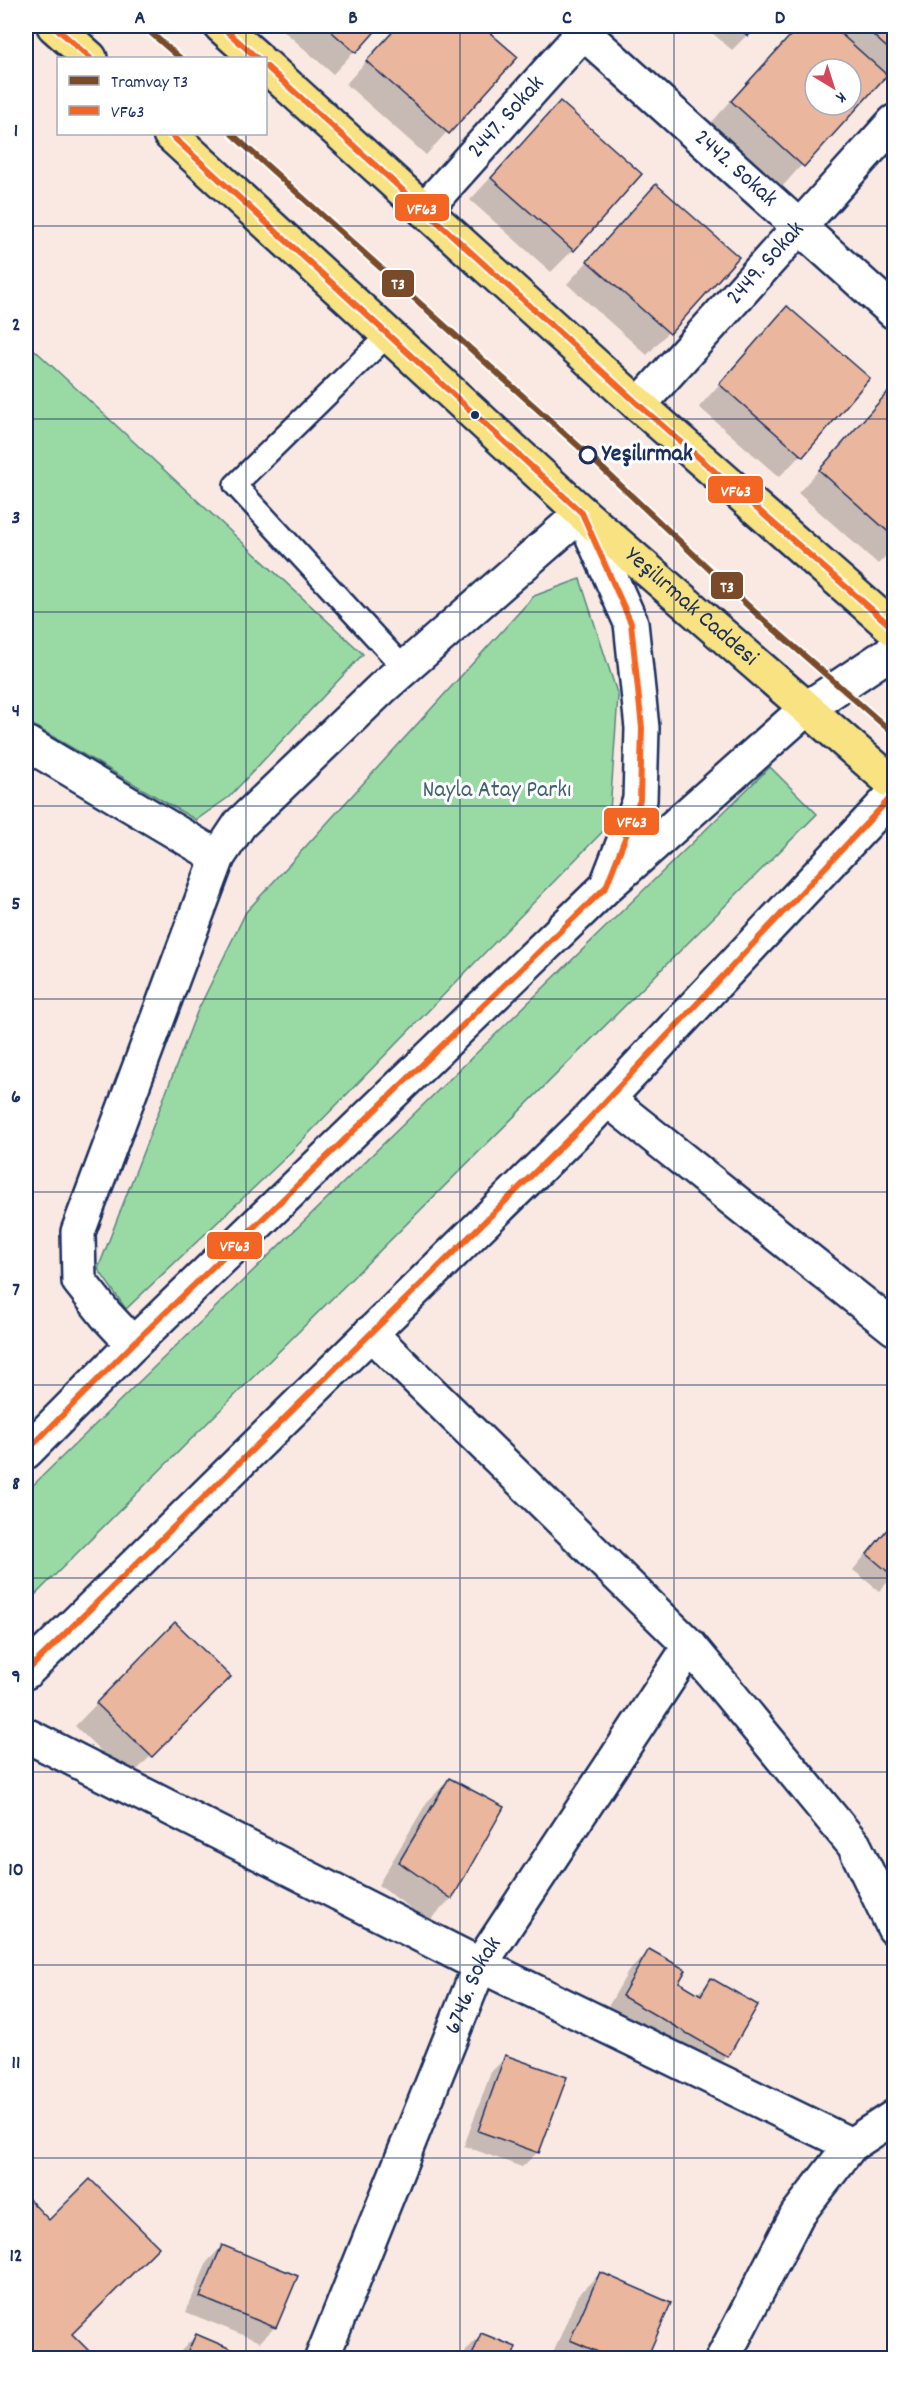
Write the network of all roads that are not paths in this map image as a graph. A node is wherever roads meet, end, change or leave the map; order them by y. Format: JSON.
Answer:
{"nodes":[{"id":1,"x":54,"y":26,"type":"edge"},
{"id":2,"x":221,"y":26,"type":"edge"},
{"id":3,"x":583,"y":28,"type":"edge"},
{"id":4,"x":89,"y":57,"type":"edge"},
{"id":5,"x":256,"y":57,"type":"edge"},
{"id":6,"x":267,"y":67,"type":"edge"},
{"id":7,"x":894,"y":122,"type":"edge"},
{"id":8,"x":171,"y":135,"type":"edge"},
{"id":9,"x":424,"y":210,"type":"junction"},
{"id":10,"x":800,"y":227,"type":"junction"},
{"id":11,"x":894,"y":312,"type":"edge"},
{"id":12,"x":388,"y":335,"type":"junction"},
{"id":13,"x":639,"y":405,"type":"junction"},
{"id":14,"x":582,"y":513,"type":"junction"},
{"id":15,"x":894,"y":629,"type":"edge"},
{"id":16,"x":894,"y":650,"type":"edge"},
{"id":17,"x":404,"y":668,"type":"junction"},
{"id":18,"x":807,"y":708,"type":"junction"},
{"id":19,"x":26,"y":744,"type":"edge"},
{"id":20,"x":894,"y":784,"type":"edge"},
{"id":21,"x":894,"y":794,"type":"edge"},
{"id":22,"x":218,"y":857,"type":"junction"},
{"id":23,"x":606,"y":887,"type":"junction"},
{"id":24,"x":607,"y":1099,"type":"junction"},
{"id":25,"x":894,"y":1328,"type":"edge"},
{"id":26,"x":370,"y":1333,"type":"junction"},
{"id":27,"x":133,"y":1344,"type":"junction"},
{"id":28,"x":26,"y":1452,"type":"edge"},
{"id":29,"x":690,"y":1646,"type":"junction"},
{"id":30,"x":26,"y":1672,"type":"edge"},
{"id":31,"x":26,"y":1735,"type":"edge"},
{"id":32,"x":894,"y":1928,"type":"edge"},
{"id":33,"x":480,"y":1965,"type":"junction"},
{"id":34,"x":894,"y":2117,"type":"edge"},
{"id":35,"x":851,"y":2145,"type":"junction"},
{"id":36,"x":322,"y":2358,"type":"edge"},
{"id":37,"x":723,"y":2358,"type":"edge"}],
"edges":[{"from":1,"to":4,"type":"main road"},
{"from":2,"to":5,"type":"main road"},
{"from":3,"to":9,"type":"street","name":"2447. Sokak"},
{"from":3,"to":10,"type":"street","name":"2442. Sokak"},
{"from":6,"to":9,"type":"main road"},
{"from":7,"to":10,"type":"street","name":"2449. Sokak"},
{"from":8,"to":12,"type":"main road","name":"Yeşilırmak Caddesi"},
{"from":9,"to":13,"type":"main road"},
{"from":10,"to":11,"type":"street","name":"2442. Sokak"},
{"from":10,"to":13,"type":"street","name":"2449. Sokak"},
{"from":12,"to":14,"type":"main road","name":"Yeşilırmak Caddesi"},
{"from":12,"to":17,"type":"lane"},
{"from":13,"to":15,"type":"main road"},
{"from":14,"to":17,"type":"street"},
{"from":14,"to":18,"type":"main road","name":"Yeşilırmak Caddesi"},
{"from":14,"to":23,"type":"street"},
{"from":16,"to":18,"type":"street"},
{"from":17,"to":22,"type":"street"},
{"from":18,"to":20,"type":"main road","name":"Yeşilırmak Caddesi"},
{"from":18,"to":23,"type":"street"},
{"from":19,"to":22,"type":"street"},
{"from":21,"to":24,"type":"street"},
{"from":22,"to":27,"type":"street"},
{"from":23,"to":27,"type":"street"},
{"from":24,"to":25,"type":"street"},
{"from":24,"to":26,"type":"street"},
{"from":26,"to":29,"type":"street"},
{"from":26,"to":30,"type":"street"},
{"from":27,"to":28,"type":"street"},
{"from":29,"to":32,"type":"street"},
{"from":29,"to":33,"type":"street","name":"6746. Sokak"},
{"from":31,"to":33,"type":"street"},
{"from":33,"to":35,"type":"street"},
{"from":33,"to":36,"type":"street","name":"6746. Sokak"},
{"from":34,"to":35,"type":"street"},
{"from":35,"to":37,"type":"street"}]}
